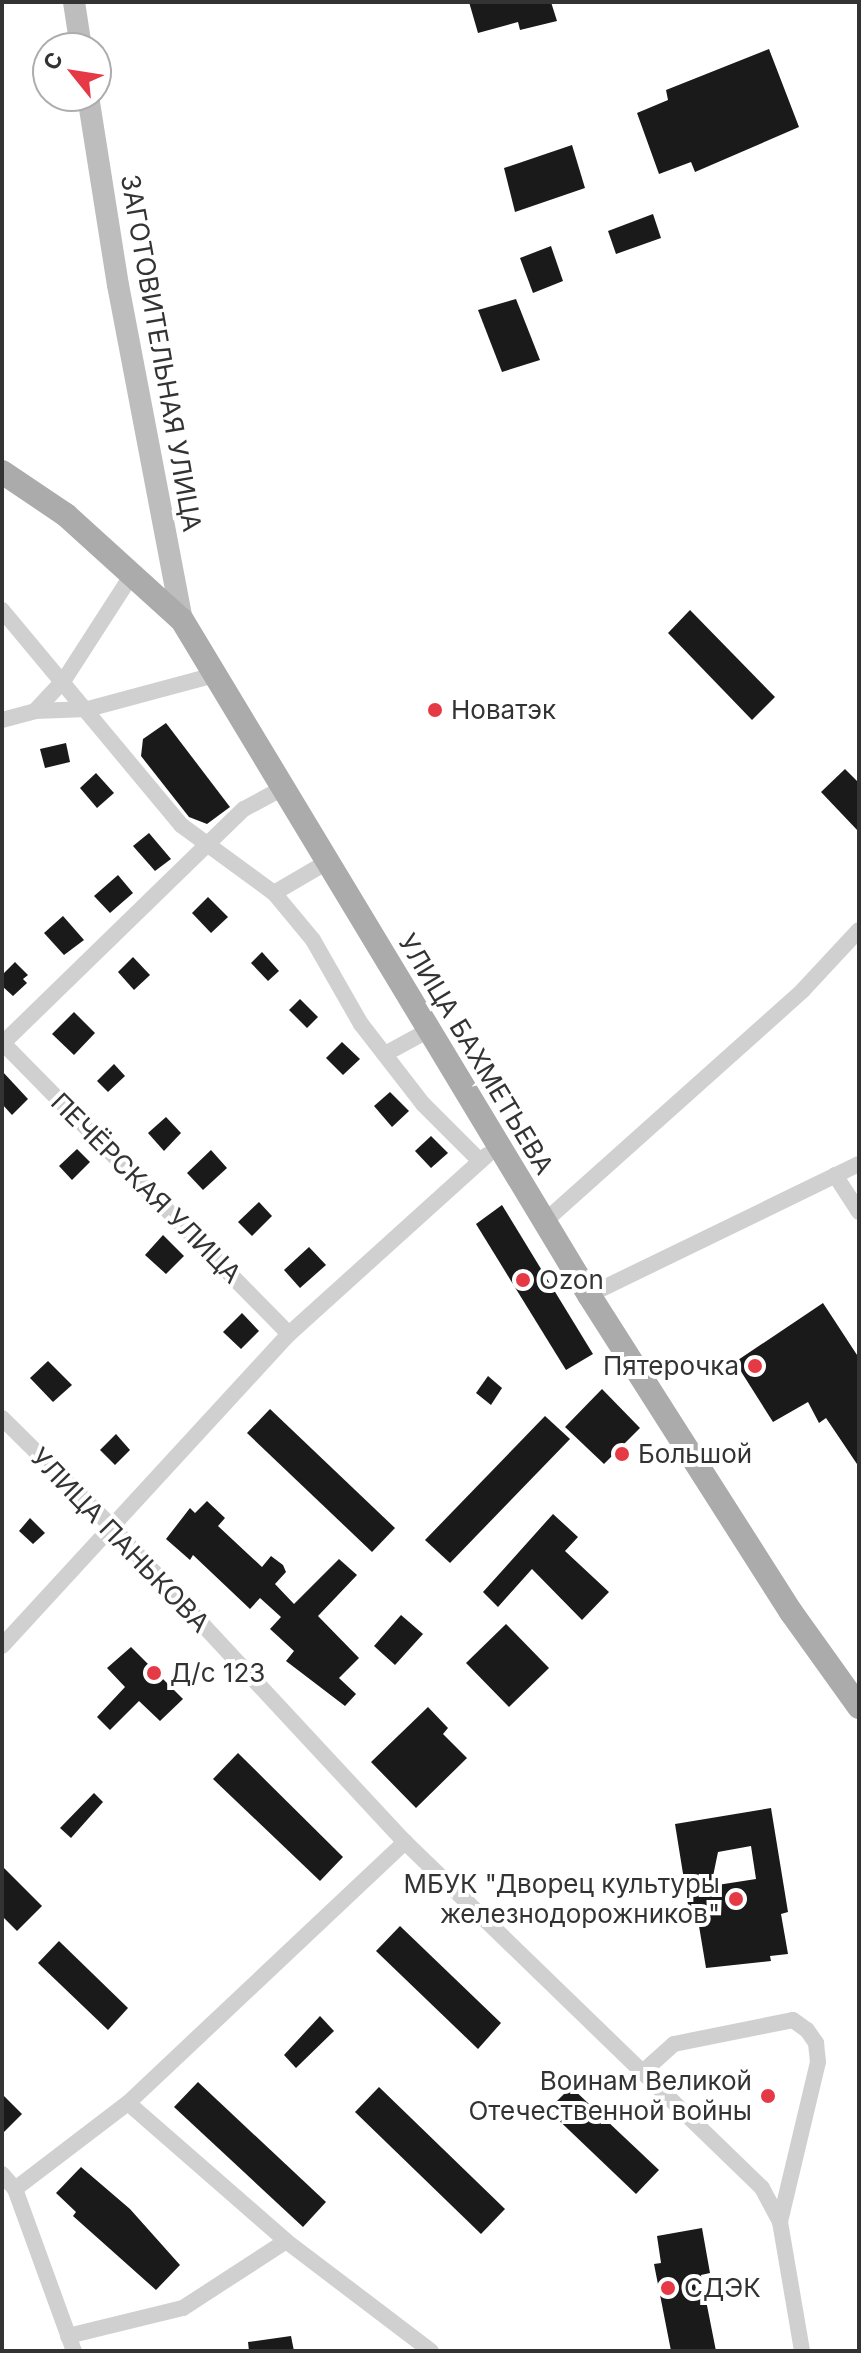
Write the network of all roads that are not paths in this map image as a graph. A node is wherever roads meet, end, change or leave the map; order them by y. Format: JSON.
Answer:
{"nodes":[{"id":1,"x":74,"y":2,"type":"edge"},
{"id":2,"x":79,"y":32,"type":"edge"},
{"id":3,"x":91,"y":112,"type":"edge"},
{"id":4,"x":2,"y":472,"type":"edge"},
{"id":5,"x":133,"y":573,"type":"junction"},
{"id":6,"x":2,"y":610,"type":"edge"},
{"id":7,"x":182,"y":620,"type":"junction"},
{"id":8,"x":215,"y":675,"type":"junction"},
{"id":9,"x":64,"y":680,"type":"junction"},
{"id":10,"x":88,"y":709,"type":"junction"},
{"id":11,"x":35,"y":711,"type":"junction"},
{"id":12,"x":2,"y":720,"type":"edge"},
{"id":13,"x":283,"y":788,"type":"junction"},
{"id":14,"x":204,"y":845,"type":"junction"},
{"id":15,"x":327,"y":862,"type":"junction"},
{"id":16,"x":274,"y":893,"type":"junction"},
{"id":17,"x":859,"y":930,"type":"edge"},
{"id":18,"x":429,"y":1030,"type":"junction"},
{"id":19,"x":2,"y":1043,"type":"edge"},
{"id":20,"x":385,"y":1054,"type":"junction"},
{"id":21,"x":498,"y":1145,"type":"junction"},
{"id":22,"x":480,"y":1161,"type":"junction"},
{"id":23,"x":859,"y":1164,"type":"edge"},
{"id":24,"x":835,"y":1175,"type":"junction"},
{"id":25,"x":859,"y":1212,"type":"edge"},
{"id":26,"x":545,"y":1221,"type":"junction"},
{"id":27,"x":589,"y":1295,"type":"junction"},
{"id":28,"x":289,"y":1334,"type":"junction"},
{"id":29,"x":2,"y":1418,"type":"edge"},
{"id":30,"x":113,"y":1528,"type":"junction"},
{"id":31,"x":2,"y":1646,"type":"edge"},
{"id":32,"x":859,"y":1707,"type":"edge"},
{"id":33,"x":405,"y":1842,"type":"junction"},
{"id":34,"x":645,"y":2070,"type":"junction"},
{"id":35,"x":128,"y":2103,"type":"junction"},
{"id":36,"x":2,"y":2174,"type":"edge"},
{"id":37,"x":15,"y":2189,"type":"junction"},
{"id":38,"x":780,"y":2222,"type":"junction"},
{"id":39,"x":286,"y":2241,"type":"junction"},
{"id":40,"x":71,"y":2344,"type":"edge"},
{"id":41,"x":431,"y":2351,"type":"edge"},
{"id":42,"x":802,"y":2351,"type":"edge"}],
"edges":[{"from":1,"to":2,"type":"main road"},
{"from":3,"to":7,"type":"main road","name":"ЗАГОТОВИТЕЛЬНАЯ УЛИЦА"},
{"from":4,"to":5,"type":"main road","name":"УЛИЦА БАХМЕТЬЕВА"},
{"from":5,"to":7,"type":"main road","name":"УЛИЦА БАХМЕТЬЕВА"},
{"from":5,"to":9,"type":"street"},
{"from":6,"to":9,"type":"street"},
{"from":7,"to":8,"type":"main road","name":"УЛИЦА БАХМЕТЬЕВА"},
{"from":8,"to":10,"type":"street"},
{"from":8,"to":13,"type":"main road","name":"УЛИЦА БАХМЕТЬЕВА"},
{"from":9,"to":10,"type":"street"},
{"from":9,"to":11,"type":"street"},
{"from":10,"to":11,"type":"street"},
{"from":10,"to":14,"type":"street"},
{"from":11,"to":12,"type":"street"},
{"from":13,"to":14,"type":"street"},
{"from":13,"to":15,"type":"main road","name":"УЛИЦА БАХМЕТЬЕВА"},
{"from":14,"to":16,"type":"street"},
{"from":14,"to":19,"type":"street"},
{"from":15,"to":16,"type":"street"},
{"from":15,"to":18,"type":"main road","name":"УЛИЦА БАХМЕТЬЕВА"},
{"from":16,"to":20,"type":"street"},
{"from":17,"to":26,"type":"street"},
{"from":18,"to":20,"type":"street"},
{"from":18,"to":21,"type":"main road","name":"УЛИЦА БАХМЕТЬЕВА"},
{"from":19,"to":28,"type":"street","name":"ПЕЧЁРСКАЯ УЛИЦА"},
{"from":20,"to":22,"type":"street"},
{"from":21,"to":22,"type":"street"},
{"from":21,"to":26,"type":"main road","name":"УЛИЦА БАХМЕТЬЕВА"},
{"from":22,"to":28,"type":"street"},
{"from":23,"to":24,"type":"street"},
{"from":24,"to":25,"type":"street"},
{"from":24,"to":27,"type":"street"},
{"from":26,"to":27,"type":"main road","name":"УЛИЦА БАХМЕТЬЕВА"},
{"from":27,"to":32,"type":"main road","name":"УЛИЦА БАХМЕТЬЕВА"},
{"from":28,"to":30,"type":"street"},
{"from":29,"to":30,"type":"street","name":"УЛИЦА ПАНЬКОВА"},
{"from":30,"to":31,"type":"street"},
{"from":30,"to":33,"type":"street","name":"УЛИЦА ПАНЬКОВА"},
{"from":33,"to":34,"type":"street","name":"УЛИЦА ПАНЬКОВА"},
{"from":33,"to":35,"type":"street"},
{"from":34,"to":38,"type":"street","name":"УЛИЦА ПАНЬКОВА"},
{"from":34,"to":38,"type":"street"},
{"from":35,"to":37,"type":"street"},
{"from":35,"to":39,"type":"street"},
{"from":36,"to":37,"type":"street"},
{"from":37,"to":40,"type":"street"},
{"from":38,"to":42,"type":"street","name":"УЛИЦА ПАНЬКОВА"},
{"from":39,"to":40,"type":"street"},
{"from":39,"to":41,"type":"street"}]}
